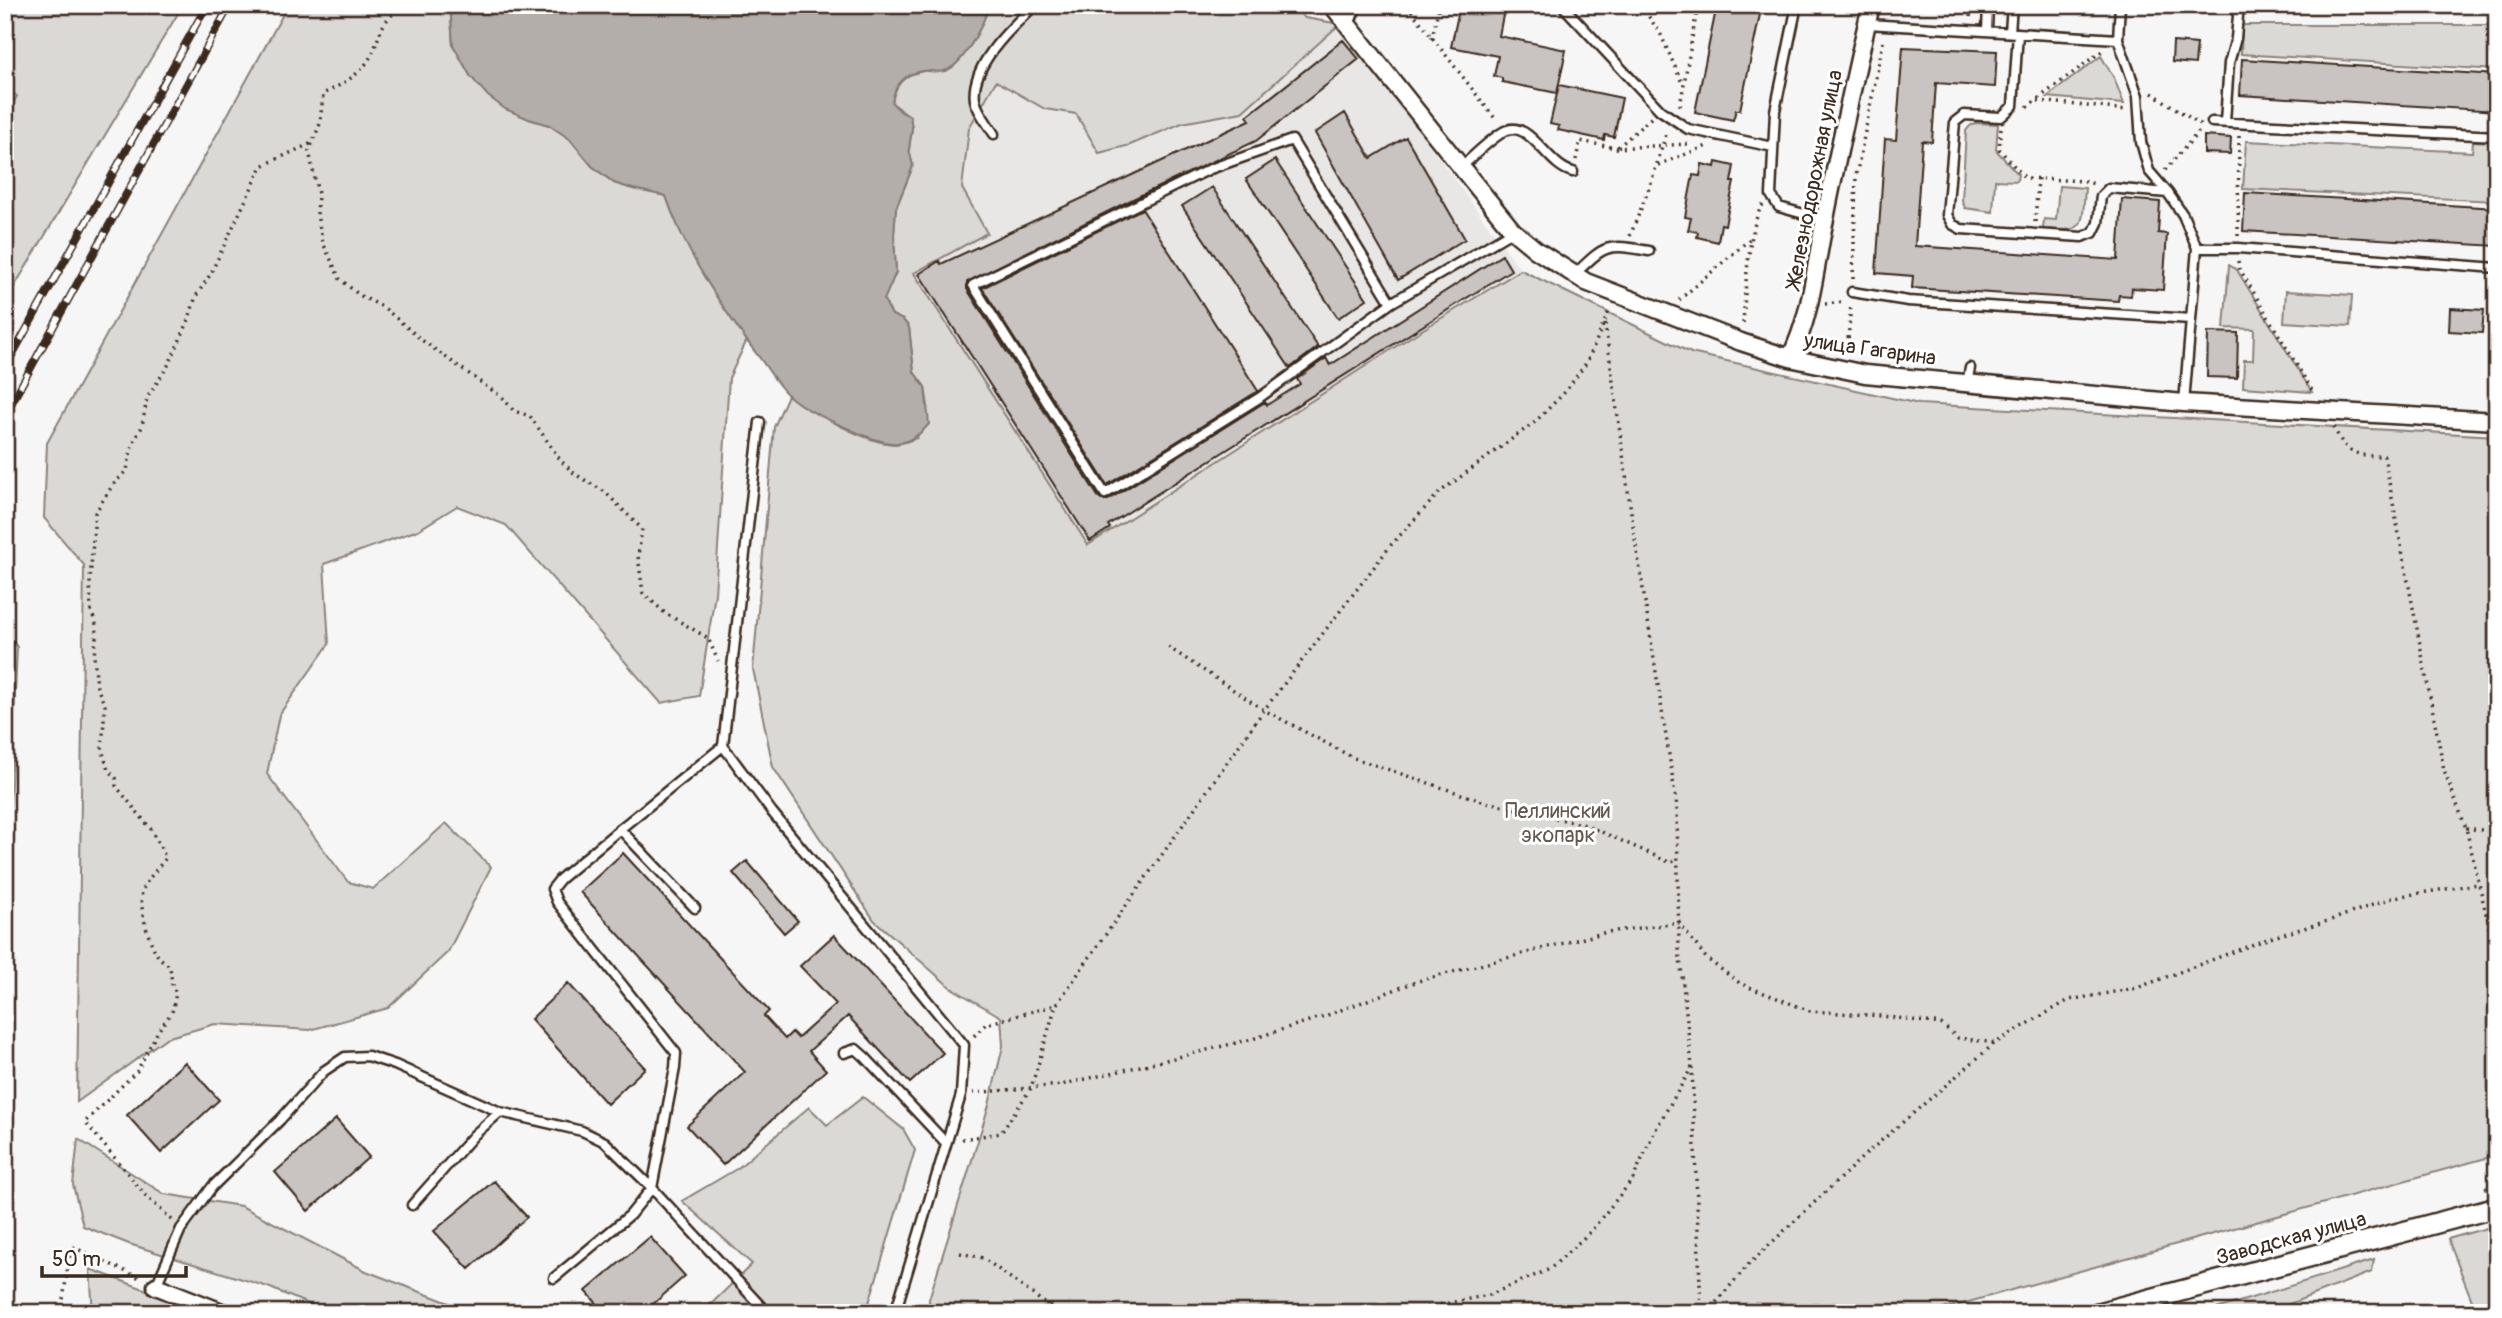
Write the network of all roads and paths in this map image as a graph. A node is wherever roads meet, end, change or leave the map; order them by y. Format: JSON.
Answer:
{"nodes":[{"id":1,"x":401,"y":5,"type":"edge"},
{"id":2,"x":1035,"y":5,"type":"edge"},
{"id":3,"x":1332,"y":5,"type":"edge"},
{"id":4,"x":1357,"y":5,"type":"edge"},
{"id":5,"x":1407,"y":5,"type":"edge"},
{"id":6,"x":1439,"y":5,"type":"edge"},
{"id":7,"x":1562,"y":5,"type":"edge"},
{"id":8,"x":1641,"y":5,"type":"edge"},
{"id":9,"x":1698,"y":5,"type":"edge"},
{"id":10,"x":1797,"y":5,"type":"edge"},
{"id":11,"x":1871,"y":5,"type":"edge"},
{"id":12,"x":1988,"y":5,"type":"edge"},
{"id":13,"x":2012,"y":5,"type":"edge"},
{"id":14,"x":2120,"y":5,"type":"edge"},
{"id":15,"x":2180,"y":5,"type":"edge"},
{"id":16,"x":2194,"y":5,"type":"edge"},
{"id":17,"x":2239,"y":5,"type":"edge"},
{"id":18,"x":1867,"y":24,"type":"junction"},
{"id":19,"x":1887,"y":25,"type":"junction"},
{"id":20,"x":1348,"y":27,"type":"junction"},
{"id":21,"x":1986,"y":31,"type":"junction"},
{"id":22,"x":2014,"y":33,"type":"junction"},
{"id":23,"x":1432,"y":38,"type":"junction"},
{"id":24,"x":2118,"y":39,"type":"junction"},
{"id":25,"x":2134,"y":82,"type":"junction"},
{"id":26,"x":1684,"y":87,"type":"junction"},
{"id":27,"x":2035,"y":101,"type":"junction"},
{"id":28,"x":2012,"y":106,"type":"junction"},
{"id":29,"x":1660,"y":110,"type":"junction"},
{"id":30,"x":2139,"y":111,"type":"junction"},
{"id":31,"x":2001,"y":117,"type":"junction"},
{"id":32,"x":1674,"y":121,"type":"junction"},
{"id":33,"x":2212,"y":122,"type":"dead end"},
{"id":34,"x":2225,"y":122,"type":"junction"},
{"id":35,"x":2239,"y":123,"type":"junction"},
{"id":36,"x":1504,"y":131,"type":"junction"},
{"id":37,"x":994,"y":134,"type":"dead end"},
{"id":38,"x":2497,"y":136,"type":"edge"},
{"id":39,"x":312,"y":143,"type":"junction"},
{"id":40,"x":1663,"y":144,"type":"junction"},
{"id":41,"x":1773,"y":147,"type":"junction"},
{"id":42,"x":1616,"y":148,"type":"junction"},
{"id":43,"x":1657,"y":165,"type":"junction"},
{"id":44,"x":1461,"y":167,"type":"junction"},
{"id":45,"x":1573,"y":172,"type":"joint"},
{"id":46,"x":2038,"y":178,"type":"junction"},
{"id":47,"x":2157,"y":180,"type":"junction"},
{"id":48,"x":2109,"y":188,"type":"junction"},
{"id":49,"x":2168,"y":193,"type":"junction"},
{"id":50,"x":1771,"y":195,"type":"junction"},
{"id":51,"x":1825,"y":220,"type":"junction"},
{"id":52,"x":1514,"y":231,"type":"junction"},
{"id":53,"x":2034,"y":234,"type":"junction"},
{"id":54,"x":1752,"y":237,"type":"junction"},
{"id":55,"x":1626,"y":247,"type":"junction"},
{"id":56,"x":2197,"y":248,"type":"junction"},
{"id":57,"x":2238,"y":248,"type":"junction"},
{"id":58,"x":1649,"y":251,"type":"dead end"},
{"id":59,"x":2497,"y":268,"type":"edge"},
{"id":60,"x":1574,"y":275,"type":"junction"},
{"id":61,"x":1852,"y":292,"type":"joint"},
{"id":62,"x":1616,"y":294,"type":"junction"},
{"id":63,"x":1391,"y":303,"type":"junction"},
{"id":64,"x":1675,"y":303,"type":"dead end"},
{"id":65,"x":1810,"y":303,"type":"junction"},
{"id":66,"x":2191,"y":319,"type":"junction"},
{"id":67,"x":1605,"y":323,"type":"junction"},
{"id":68,"x":1741,"y":342,"type":"junction"},
{"id":69,"x":1847,"y":352,"type":"dead end"},
{"id":70,"x":1790,"y":358,"type":"junction"},
{"id":71,"x":2497,"y":379,"type":"edge"},
{"id":72,"x":2184,"y":403,"type":"junction"},
{"id":73,"x":2325,"y":412,"type":"junction"},
{"id":74,"x":2490,"y":421,"type":"edge"},
{"id":75,"x":760,"y":422,"type":"dead end"},
{"id":76,"x":1168,"y":646,"type":"dead end"},
{"id":77,"x":719,"y":667,"type":"dead end"},
{"id":78,"x":1264,"y":710,"type":"junction"},
{"id":79,"x":723,"y":746,"type":"junction"},
{"id":80,"x":2466,"y":828,"type":"junction"},
{"id":81,"x":620,"y":829,"type":"junction"},
{"id":82,"x":2497,"y":832,"type":"edge"},
{"id":83,"x":1678,"y":861,"type":"junction"},
{"id":84,"x":2478,"y":884,"type":"junction"},
{"id":85,"x":695,"y":908,"type":"dead end"},
{"id":86,"x":1679,"y":923,"type":"junction"},
{"id":87,"x":2497,"y":961,"type":"edge"},
{"id":88,"x":1056,"y":1005,"type":"junction"},
{"id":89,"x":1995,"y":1043,"type":"junction"},
{"id":90,"x":964,"y":1045,"type":"junction"},
{"id":91,"x":844,"y":1054,"type":"dead end"},
{"id":92,"x":1692,"y":1066,"type":"junction"},
{"id":93,"x":1031,"y":1088,"type":"junction"},
{"id":94,"x":961,"y":1095,"type":"junction"},
{"id":95,"x":500,"y":1112,"type":"junction"},
{"id":96,"x":944,"y":1142,"type":"junction"},
{"id":97,"x":652,"y":1188,"type":"junction"},
{"id":98,"x":412,"y":1205,"type":"dead end"},
{"id":99,"x":2497,"y":1207,"type":"edge"},
{"id":100,"x":181,"y":1229,"type":"junction"},
{"id":101,"x":960,"y":1253,"type":"dead end"},
{"id":102,"x":554,"y":1278,"type":"dead end"},
{"id":103,"x":156,"y":1286,"type":"junction"},
{"id":104,"x":61,"y":1313,"type":"edge"},
{"id":105,"x":224,"y":1313,"type":"edge"},
{"id":106,"x":768,"y":1313,"type":"edge"},
{"id":107,"x":895,"y":1313,"type":"edge"},
{"id":108,"x":1058,"y":1313,"type":"edge"},
{"id":109,"x":1399,"y":1313,"type":"edge"},
{"id":110,"x":1701,"y":1313,"type":"edge"},
{"id":111,"x":1707,"y":1313,"type":"edge"},
{"id":112,"x":2098,"y":1313,"type":"edge"}],
"edges":[{"from":1,"to":39,"type":"path"},
{"from":2,"to":37,"type":"lane"},
{"from":3,"to":20,"type":"street","name":"улица Гагарина"},
{"from":4,"to":20,"type":"lane"},
{"from":5,"to":23,"type":"path"},
{"from":6,"to":23,"type":"path"},
{"from":7,"to":29,"type":"lane"},
{"from":8,"to":26,"type":"path"},
{"from":9,"to":26,"type":"path"},
{"from":10,"to":41,"type":"lane"},
{"from":11,"to":18,"type":"street","name":"Железнодорожная улица"},
{"from":12,"to":21,"type":"lane"},
{"from":13,"to":22,"type":"lane"},
{"from":14,"to":24,"type":"lane"},
{"from":15,"to":16,"type":"lane"},
{"from":17,"to":34,"type":"lane"},
{"from":18,"to":19,"type":"lane"},
{"from":18,"to":51,"type":"street","name":"Железнодорожная улица"},
{"from":19,"to":21,"type":"lane"},
{"from":19,"to":61,"type":"path"},
{"from":20,"to":44,"type":"street","name":"улица Гагарина"},
{"from":21,"to":22,"type":"lane"},
{"from":22,"to":24,"type":"lane"},
{"from":22,"to":28,"type":"lane"},
{"from":23,"to":36,"type":"path"},
{"from":24,"to":25,"type":"lane"},
{"from":24,"to":27,"type":"path"},
{"from":25,"to":30,"type":"lane"},
{"from":25,"to":47,"type":"path"},
{"from":26,"to":32,"type":"path"},
{"from":27,"to":28,"type":"path"},
{"from":27,"to":30,"type":"path"},
{"from":28,"to":31,"type":"lane"},
{"from":29,"to":32,"type":"lane"},
{"from":29,"to":42,"type":"path"},
{"from":30,"to":47,"type":"lane"},
{"from":31,"to":46,"type":"path"},
{"from":31,"to":53,"type":"lane"},
{"from":32,"to":40,"type":"path"},
{"from":32,"to":41,"type":"lane"},
{"from":33,"to":34,"type":"lane"},
{"from":34,"to":35,"type":"lane"},
{"from":35,"to":38,"type":"lane"},
{"from":35,"to":57,"type":"path"},
{"from":36,"to":44,"type":"lane"},
{"from":36,"to":45,"type":"lane"},
{"from":39,"to":77,"type":"path"},
{"from":39,"to":100,"type":"path"},
{"from":40,"to":42,"type":"path"},
{"from":40,"to":43,"type":"path"},
{"from":40,"to":43,"type":"path"},
{"from":41,"to":50,"type":"lane"},
{"from":42,"to":45,"type":"path"},
{"from":43,"to":55,"type":"path"},
{"from":44,"to":52,"type":"street","name":"улица Гагарина"},
{"from":46,"to":48,"type":"path"},
{"from":46,"to":53,"type":"path"},
{"from":47,"to":49,"type":"lane"},
{"from":48,"to":49,"type":"lane"},
{"from":48,"to":53,"type":"lane"},
{"from":49,"to":56,"type":"lane"},
{"from":50,"to":51,"type":"lane"},
{"from":50,"to":54,"type":"path"},
{"from":51,"to":65,"type":"street","name":"Железнодорожная улица"},
{"from":52,"to":60,"type":"street","name":"улица Гагарина"},
{"from":52,"to":63,"type":"lane"},
{"from":54,"to":64,"type":"path"},
{"from":54,"to":68,"type":"path"},
{"from":55,"to":58,"type":"lane"},
{"from":55,"to":60,"type":"lane"},
{"from":56,"to":57,"type":"lane"},
{"from":56,"to":66,"type":"lane"},
{"from":57,"to":59,"type":"lane"},
{"from":57,"to":73,"type":"path"},
{"from":60,"to":62,"type":"street","name":"улица Гагарина"},
{"from":61,"to":66,"type":"lane"},
{"from":62,"to":67,"type":"path"},
{"from":62,"to":68,"type":"street","name":"улица Гагарина"},
{"from":63,"to":63,"type":"lane"},
{"from":65,"to":69,"type":"path"},
{"from":65,"to":70,"type":"street","name":"Железнодорожная улица"},
{"from":66,"to":72,"type":"lane"},
{"from":67,"to":78,"type":"path"},
{"from":67,"to":83,"type":"path"},
{"from":68,"to":70,"type":"street","name":"улица Гагарина"},
{"from":70,"to":72,"type":"street","name":"улица Гагарина"},
{"from":71,"to":74,"type":"path"},
{"from":72,"to":73,"type":"street","name":"улица Гагарина"},
{"from":73,"to":74,"type":"street","name":"улица Гагарина"},
{"from":73,"to":80,"type":"path"},
{"from":75,"to":79,"type":"lane"},
{"from":76,"to":78,"type":"path"},
{"from":78,"to":83,"type":"path"},
{"from":78,"to":88,"type":"path"},
{"from":79,"to":81,"type":"lane"},
{"from":79,"to":90,"type":"lane"},
{"from":80,"to":82,"type":"path"},
{"from":80,"to":84,"type":"path"},
{"from":81,"to":85,"type":"lane"},
{"from":81,"to":97,"type":"lane"},
{"from":83,"to":86,"type":"path"},
{"from":84,"to":87,"type":"path"},
{"from":84,"to":89,"type":"path"},
{"from":86,"to":89,"type":"path"},
{"from":86,"to":92,"type":"path"},
{"from":86,"to":93,"type":"path"},
{"from":88,"to":90,"type":"path"},
{"from":88,"to":93,"type":"path"},
{"from":89,"to":111,"type":"path"},
{"from":90,"to":94,"type":"lane"},
{"from":91,"to":96,"type":"lane"},
{"from":92,"to":109,"type":"path"},
{"from":92,"to":110,"type":"path"},
{"from":93,"to":94,"type":"path"},
{"from":93,"to":96,"type":"path"},
{"from":94,"to":96,"type":"lane"},
{"from":95,"to":97,"type":"lane"},
{"from":95,"to":98,"type":"lane"},
{"from":95,"to":100,"type":"lane"},
{"from":96,"to":107,"type":"lane"},
{"from":97,"to":102,"type":"lane"},
{"from":97,"to":106,"type":"lane"},
{"from":99,"to":112,"type":"street","name":"Заводская улица"},
{"from":100,"to":103,"type":"lane"},
{"from":101,"to":108,"type":"path"},
{"from":103,"to":104,"type":"path"},
{"from":103,"to":105,"type":"street"}]}
